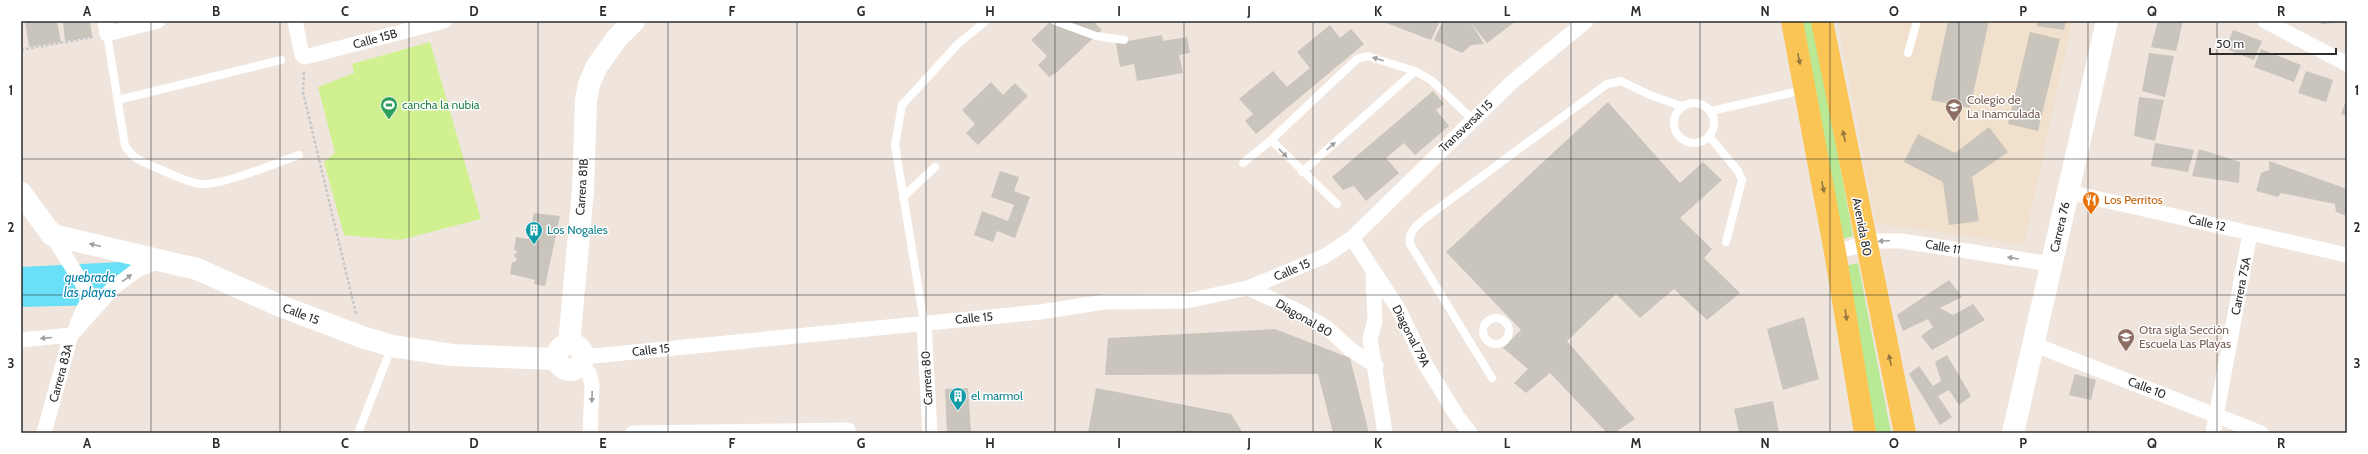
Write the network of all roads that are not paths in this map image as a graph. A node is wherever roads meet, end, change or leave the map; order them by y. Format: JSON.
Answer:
{"nodes":[{"id":1,"x":158,"y":21,"type":"edge"},
{"id":2,"x":295,"y":21,"type":"edge"},
{"id":3,"x":444,"y":21,"type":"edge"},
{"id":4,"x":634,"y":21,"type":"edge"},
{"id":5,"x":986,"y":21,"type":"edge"},
{"id":6,"x":1055,"y":21,"type":"edge"},
{"id":7,"x":1586,"y":21,"type":"edge"},
{"id":8,"x":1792,"y":21,"type":"edge"},
{"id":9,"x":1822,"y":21,"type":"edge"},
{"id":10,"x":1917,"y":21,"type":"edge"},
{"id":11,"x":2107,"y":21,"type":"edge"},
{"id":12,"x":2265,"y":21,"type":"edge"},
{"id":13,"x":106,"y":28,"type":"edge"},
{"id":14,"x":392,"y":28,"type":"edge"},
{"id":15,"x":1124,"y":40,"type":"dead end"},
{"id":16,"x":1908,"y":53,"type":"dead end"},
{"id":17,"x":281,"y":60,"type":"dead end"},
{"id":18,"x":2347,"y":64,"type":"edge"},
{"id":19,"x":1415,"y":71,"type":"junction"},
{"id":20,"x":1805,"y":90,"type":"junction"},
{"id":21,"x":118,"y":100,"type":"junction"},
{"id":22,"x":1682,"y":106,"type":"junction"},
{"id":23,"x":1711,"y":111,"type":"junction"},
{"id":24,"x":1472,"y":119,"type":"junction"},
{"id":25,"x":1709,"y":136,"type":"junction"},
{"id":26,"x":1271,"y":140,"type":"junction"},
{"id":27,"x":299,"y":155,"type":"dead end"},
{"id":28,"x":1243,"y":163,"type":"dead end"},
{"id":29,"x":935,"y":167,"type":"dead end"},
{"id":30,"x":1302,"y":172,"type":"junction"},
{"id":31,"x":2068,"y":192,"type":"junction"},
{"id":32,"x":21,"y":193,"type":"edge"},
{"id":33,"x":903,"y":197,"type":"junction"},
{"id":34,"x":1337,"y":204,"type":"dead end"},
{"id":35,"x":2250,"y":232,"type":"junction"},
{"id":36,"x":52,"y":235,"type":"junction"},
{"id":37,"x":1352,"y":238,"type":"junction"},
{"id":38,"x":1726,"y":242,"type":"dead end"},
{"id":39,"x":1865,"y":243,"type":"junction"},
{"id":40,"x":1835,"y":252,"type":"junction"},
{"id":41,"x":2347,"y":255,"type":"edge"},
{"id":42,"x":161,"y":260,"type":"junction"},
{"id":43,"x":2051,"y":264,"type":"junction"},
{"id":44,"x":1373,"y":271,"type":"junction"},
{"id":45,"x":1248,"y":288,"type":"junction"},
{"id":46,"x":1399,"y":310,"type":"junction"},
{"id":47,"x":1375,"y":320,"type":"junction"},
{"id":48,"x":924,"y":323,"type":"junction"},
{"id":49,"x":1483,"y":334,"type":"dead end"},
{"id":50,"x":71,"y":335,"type":"junction"},
{"id":51,"x":21,"y":340,"type":"edge"},
{"id":52,"x":1470,"y":341,"type":"junction"},
{"id":53,"x":2033,"y":344,"type":"junction"},
{"id":54,"x":392,"y":346,"type":"junction"},
{"id":55,"x":572,"y":356,"type":"junction"},
{"id":56,"x":1376,"y":366,"type":"junction"},
{"id":57,"x":1492,"y":378,"type":"dead end"},
{"id":58,"x":2216,"y":415,"type":"junction"},
{"id":59,"x":848,"y":430,"type":"dead end"},
{"id":60,"x":633,"y":432,"type":"edge"},
{"id":61,"x":686,"y":432,"type":"edge"},
{"id":62,"x":44,"y":433,"type":"edge"},
{"id":63,"x":358,"y":433,"type":"edge"},
{"id":64,"x":590,"y":433,"type":"edge"},
{"id":65,"x":930,"y":433,"type":"edge"},
{"id":66,"x":1385,"y":433,"type":"edge"},
{"id":67,"x":1470,"y":433,"type":"edge"},
{"id":68,"x":1865,"y":433,"type":"edge"},
{"id":69,"x":1905,"y":433,"type":"edge"},
{"id":70,"x":2013,"y":433,"type":"edge"},
{"id":71,"x":2213,"y":433,"type":"edge"},
{"id":72,"x":2261,"y":433,"type":"edge"}],
"edges":[{"from":1,"to":13,"type":"street"},
{"from":2,"to":14,"type":"street","name":"Calle 15B"},
{"from":3,"to":14,"type":"street","name":"Calle 15B"},
{"from":4,"to":55,"type":"street","name":"Carrera 81B"},
{"from":5,"to":33,"type":"lane"},
{"from":6,"to":15,"type":"lane"},
{"from":7,"to":24,"type":"street","name":"Transversal 15"},
{"from":8,"to":20,"type":"main road","one_way":true},
{"from":39,"to":9,"type":"main road","name":"Avenida 80","one_way":true},
{"from":10,"to":16,"type":"lane"},
{"from":11,"to":31,"type":"street","name":"Carrera 76"},
{"from":12,"to":18,"type":"street"},
{"from":13,"to":21,"type":"lane"},
{"from":17,"to":21,"type":"lane"},
{"from":19,"to":24,"type":"lane"},
{"from":19,"to":26,"type":"lane","one_way":true},
{"from":30,"to":19,"type":"lane","one_way":true},
{"from":20,"to":23,"type":"lane"},
{"from":20,"to":40,"type":"main road","one_way":true},
{"from":21,"to":27,"type":"lane"},
{"from":22,"to":23,"type":"lane"},
{"from":22,"to":25,"type":"lane"},
{"from":22,"to":52,"type":"lane"},
{"from":23,"to":25,"type":"lane"},
{"from":24,"to":37,"type":"street","name":"Transversal 15"},
{"from":25,"to":38,"type":"lane"},
{"from":26,"to":28,"type":"lane"},
{"from":26,"to":30,"type":"lane","one_way":true},
{"from":29,"to":33,"type":"lane"},
{"from":30,"to":34,"type":"lane"},
{"from":31,"to":35,"type":"street","name":"Calle 12"},
{"from":31,"to":43,"type":"street","name":"Carrera 76"},
{"from":32,"to":36,"type":"street"},
{"from":33,"to":48,"type":"lane"},
{"from":35,"to":41,"type":"street","name":"Calle 12"},
{"from":35,"to":58,"type":"street","name":"Carrera 75A"},
{"from":42,"to":36,"type":"street","name":"Calle 15","one_way":true},
{"from":36,"to":50,"type":"street"},
{"from":37,"to":44,"type":"street","name":"Diagonal 79A"},
{"from":37,"to":45,"type":"street","name":"Calle 15"},
{"from":39,"to":40,"type":"street","name":"Calle 11"},
{"from":43,"to":39,"type":"street","name":"Calle 11","one_way":true},
{"from":69,"to":39,"type":"main road","name":"Avenida 80","one_way":true},
{"from":40,"to":68,"type":"main road","one_way":true},
{"from":50,"to":42,"type":"street","name":"Carrera 83A","one_way":true},
{"from":42,"to":54,"type":"street","name":"Calle 15"},
{"from":43,"to":53,"type":"street","name":"Carrera 76"},
{"from":44,"to":46,"type":"street","name":"Diagonal 79A"},
{"from":44,"to":47,"type":"street"},
{"from":45,"to":48,"type":"street","name":"Calle 15"},
{"from":45,"to":56,"type":"street","name":"Diagonal 80"},
{"from":46,"to":47,"type":"street"},
{"from":46,"to":67,"type":"street","name":"Diagonal 79A"},
{"from":47,"to":56,"type":"street"},
{"from":48,"to":55,"type":"street","name":"Calle 15"},
{"from":48,"to":65,"type":"street","name":"Carrera 80"},
{"from":49,"to":52,"type":"lane"},
{"from":50,"to":51,"type":"street","one_way":true},
{"from":50,"to":62,"type":"street","name":"Carrera 83A"},
{"from":52,"to":57,"type":"lane"},
{"from":53,"to":58,"type":"street","name":"Calle 10"},
{"from":53,"to":70,"type":"street","name":"Carrera 76"},
{"from":54,"to":55,"type":"street","name":"Calle 15"},
{"from":54,"to":63,"type":"lane"},
{"from":55,"to":64,"type":"street","one_way":true},
{"from":56,"to":66,"type":"street"},
{"from":58,"to":71,"type":"street","name":"Carrera 75A"},
{"from":58,"to":72,"type":"street","name":"Calle 10"},
{"from":59,"to":61,"type":"street"},
{"from":60,"to":61,"type":"street"}]}
